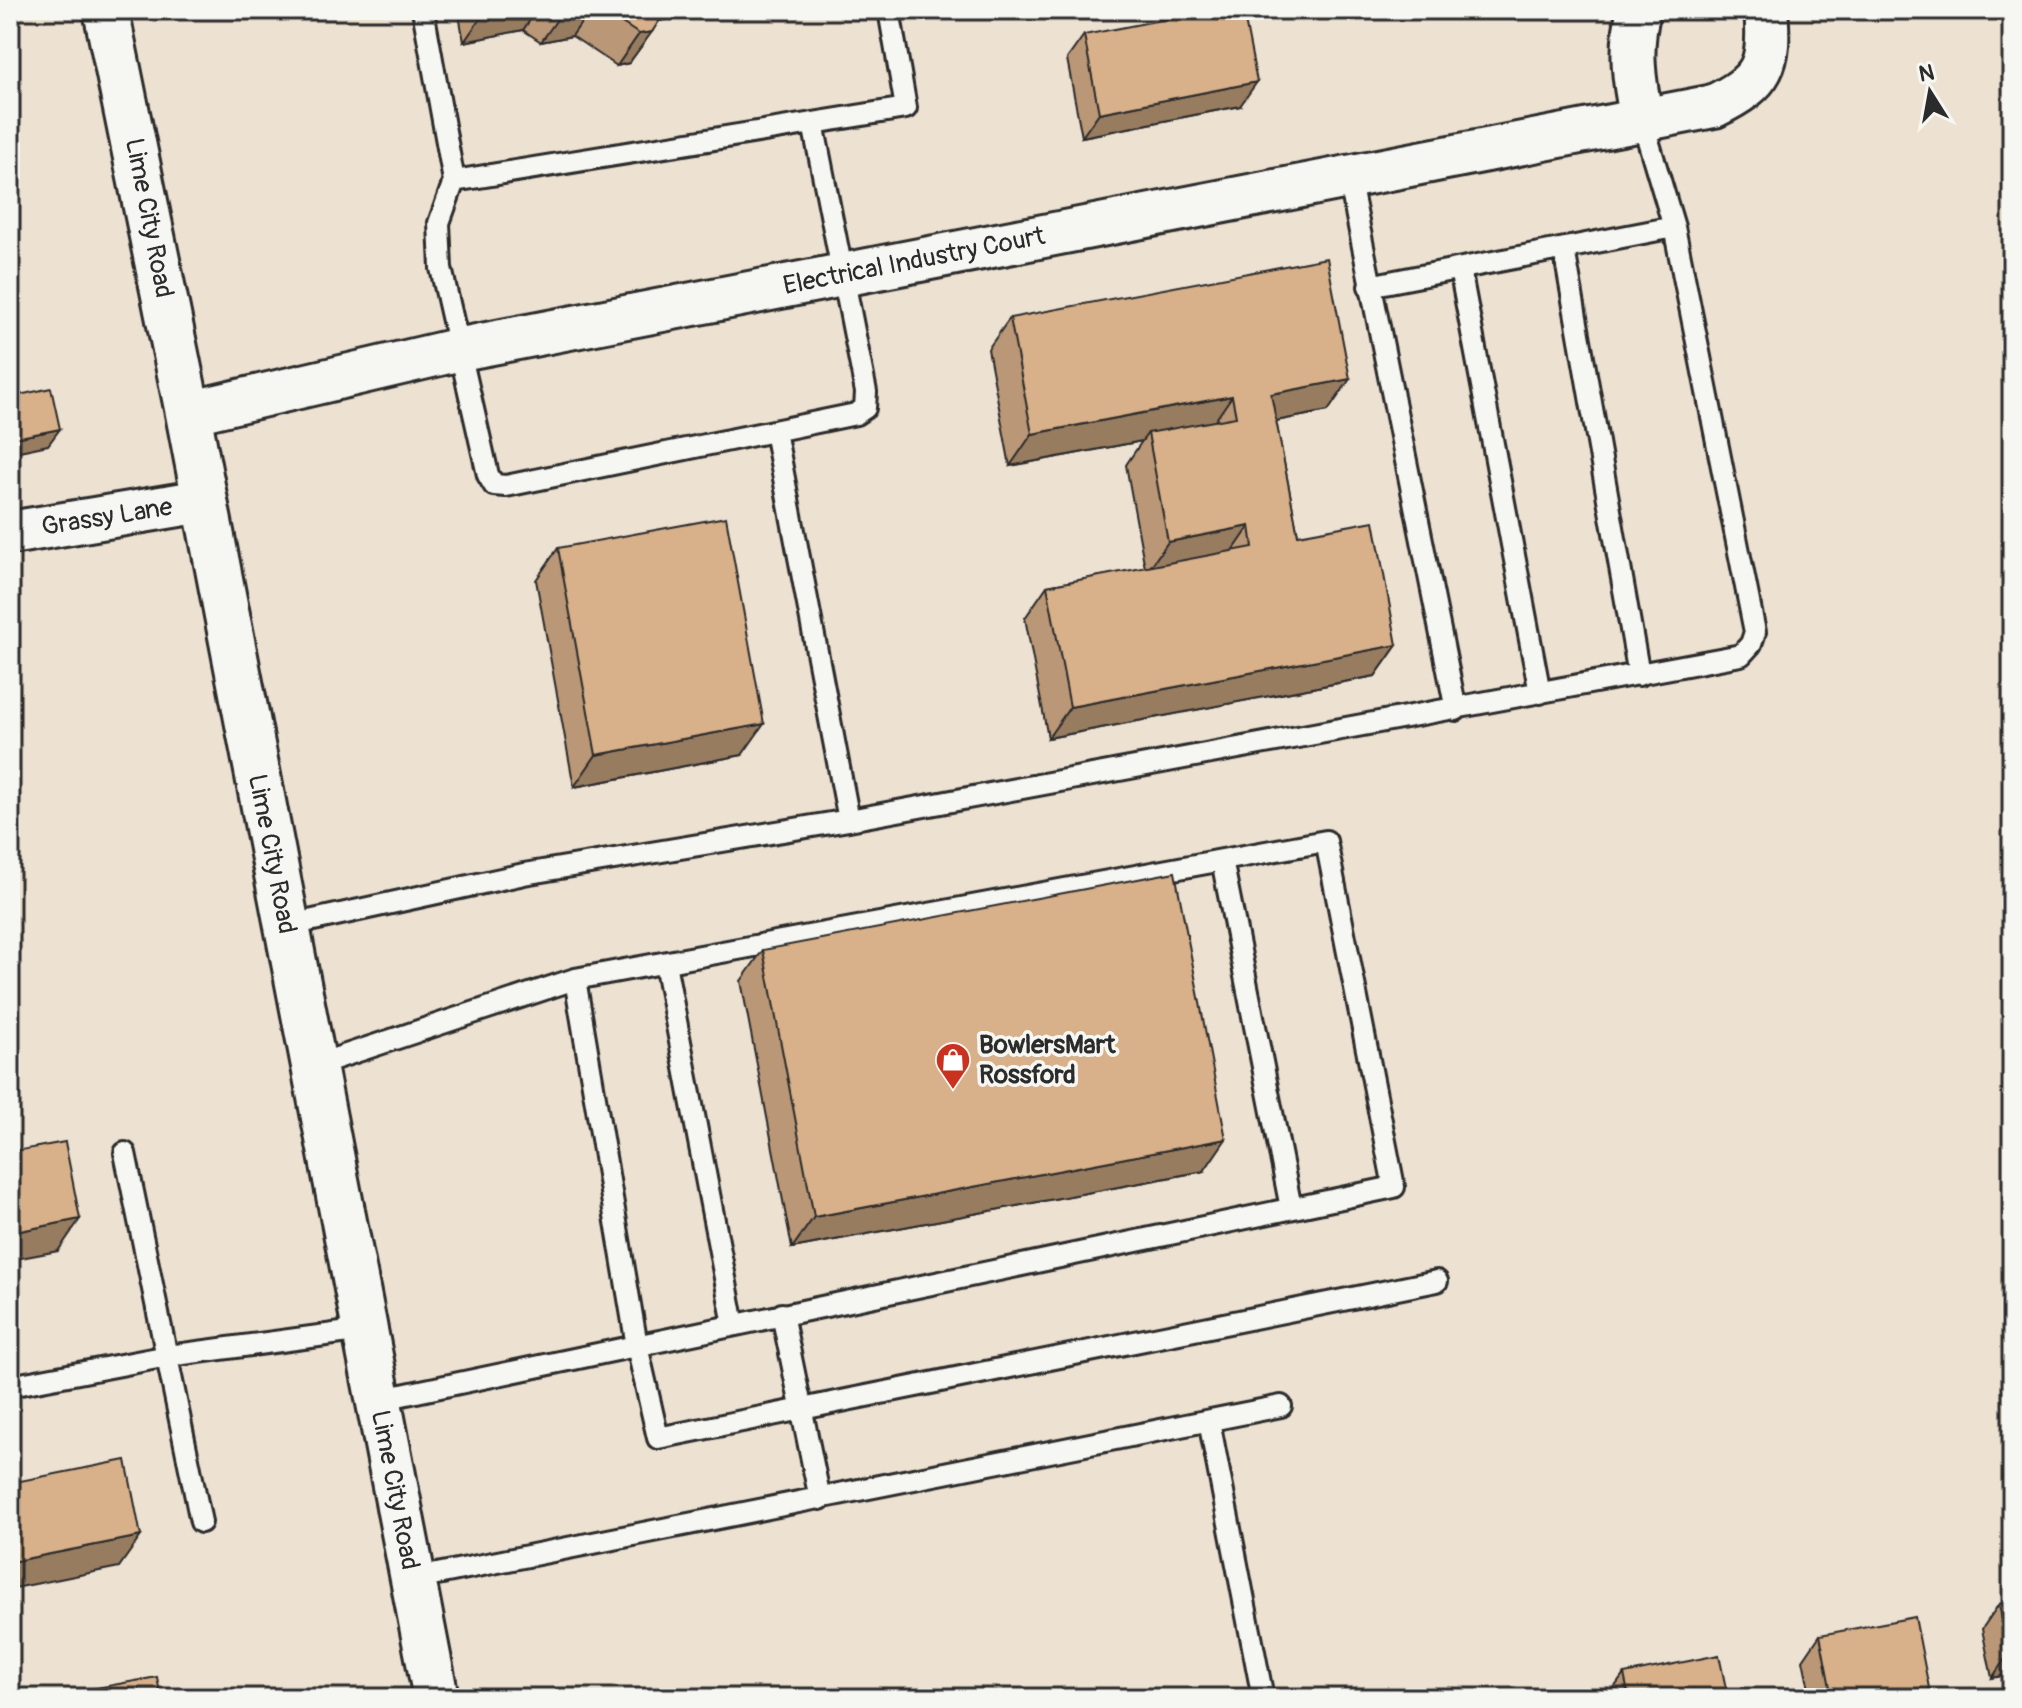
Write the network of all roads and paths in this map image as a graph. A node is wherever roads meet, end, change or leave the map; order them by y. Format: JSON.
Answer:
{"nodes":[{"id":1,"x":106,"y":10,"type":"edge"},
{"id":2,"x":423,"y":10,"type":"edge"},
{"id":3,"x":889,"y":10,"type":"edge"},
{"id":4,"x":1639,"y":10,"type":"edge"},
{"id":5,"x":1766,"y":10,"type":"edge"},
{"id":6,"x":1642,"y":120,"type":"junction"},
{"id":7,"x":813,"y":123,"type":"junction"},
{"id":8,"x":1349,"y":177,"type":"junction"},
{"id":9,"x":454,"y":181,"type":"junction"},
{"id":10,"x":1674,"y":227,"type":"junction"},
{"id":11,"x":1564,"y":249,"type":"junction"},
{"id":12,"x":1460,"y":269,"type":"junction"},
{"id":13,"x":843,"y":275,"type":"junction"},
{"id":14,"x":1369,"y":286,"type":"junction"},
{"id":15,"x":461,"y":349,"type":"junction"},
{"id":16,"x":188,"y":413,"type":"junction"},
{"id":17,"x":775,"y":431,"type":"junction"},
{"id":18,"x":203,"y":501,"type":"junction"},
{"id":19,"x":10,"y":533,"type":"edge"},
{"id":20,"x":1639,"y":675,"type":"junction"},
{"id":21,"x":1540,"y":693,"type":"junction"},
{"id":22,"x":1456,"y":710,"type":"junction"},
{"id":23,"x":849,"y":820,"type":"junction"},
{"id":24,"x":1222,"y":860,"type":"junction"},
{"id":25,"x":286,"y":926,"type":"junction"},
{"id":26,"x":665,"y":963,"type":"junction"},
{"id":27,"x":575,"y":979,"type":"junction"},
{"id":28,"x":313,"y":1066,"type":"junction"},
{"id":29,"x":125,"y":1153,"type":"dead end"},
{"id":30,"x":1291,"y":1208,"type":"junction"},
{"id":31,"x":1437,"y":1281,"type":"dead end"},
{"id":32,"x":782,"y":1314,"type":"junction"},
{"id":33,"x":734,"y":1325,"type":"junction"},
{"id":34,"x":364,"y":1330,"type":"junction"},
{"id":35,"x":637,"y":1346,"type":"junction"},
{"id":36,"x":168,"y":1356,"type":"junction"},
{"id":37,"x":10,"y":1386,"type":"edge"},
{"id":38,"x":378,"y":1400,"type":"junction"},
{"id":39,"x":1281,"y":1406,"type":"dead end"},
{"id":40,"x":802,"y":1410,"type":"junction"},
{"id":41,"x":1209,"y":1421,"type":"junction"},
{"id":42,"x":820,"y":1499,"type":"junction"},
{"id":43,"x":201,"y":1522,"type":"dead end"},
{"id":44,"x":412,"y":1579,"type":"junction"},
{"id":45,"x":436,"y":1698,"type":"edge"},
{"id":46,"x":1263,"y":1698,"type":"edge"}],
"edges":[{"from":1,"to":16,"type":"street","name":"Lime City Road"},
{"from":2,"to":9,"type":"lane"},
{"from":3,"to":7,"type":"lane"},
{"from":4,"to":6,"type":"street"},
{"from":5,"to":6,"type":"street","name":"Electrical Industry Court"},
{"from":6,"to":8,"type":"street","name":"Electrical Industry Court"},
{"from":6,"to":10,"type":"lane"},
{"from":7,"to":9,"type":"lane"},
{"from":7,"to":13,"type":"lane"},
{"from":8,"to":13,"type":"street","name":"Electrical Industry Court"},
{"from":8,"to":14,"type":"lane"},
{"from":9,"to":15,"type":"lane"},
{"from":10,"to":11,"type":"lane"},
{"from":10,"to":20,"type":"lane"},
{"from":11,"to":12,"type":"lane"},
{"from":11,"to":20,"type":"lane"},
{"from":12,"to":14,"type":"lane"},
{"from":12,"to":21,"type":"lane"},
{"from":13,"to":15,"type":"street","name":"Electrical Industry Court"},
{"from":13,"to":17,"type":"lane"},
{"from":14,"to":22,"type":"lane"},
{"from":15,"to":16,"type":"street","name":"Electrical Industry Court"},
{"from":15,"to":17,"type":"lane"},
{"from":16,"to":18,"type":"street","name":"Lime City Road"},
{"from":17,"to":23,"type":"lane"},
{"from":18,"to":19,"type":"street","name":"Grassy Lane"},
{"from":18,"to":25,"type":"street","name":"Lime City Road"},
{"from":20,"to":21,"type":"lane"},
{"from":21,"to":22,"type":"lane"},
{"from":22,"to":23,"type":"lane"},
{"from":23,"to":25,"type":"lane"},
{"from":24,"to":26,"type":"lane"},
{"from":24,"to":30,"type":"lane"},
{"from":24,"to":30,"type":"lane"},
{"from":25,"to":28,"type":"street","name":"Lime City Road"},
{"from":26,"to":27,"type":"lane"},
{"from":26,"to":33,"type":"lane"},
{"from":27,"to":28,"type":"lane"},
{"from":27,"to":35,"type":"lane"},
{"from":28,"to":34,"type":"street","name":"Lime City Road"},
{"from":29,"to":36,"type":"lane"},
{"from":30,"to":32,"type":"lane"},
{"from":31,"to":40,"type":"lane"},
{"from":32,"to":33,"type":"lane"},
{"from":32,"to":40,"type":"lane"},
{"from":33,"to":35,"type":"lane"},
{"from":34,"to":36,"type":"lane"},
{"from":34,"to":38,"type":"street","name":"Lime City Road"},
{"from":35,"to":38,"type":"lane"},
{"from":35,"to":40,"type":"lane"},
{"from":36,"to":37,"type":"lane"},
{"from":36,"to":43,"type":"lane"},
{"from":38,"to":44,"type":"street","name":"Lime City Road"},
{"from":39,"to":41,"type":"lane"},
{"from":40,"to":42,"type":"lane"},
{"from":41,"to":42,"type":"lane"},
{"from":41,"to":46,"type":"lane"},
{"from":42,"to":44,"type":"lane"},
{"from":44,"to":45,"type":"street","name":"Lime City Road"}]}
